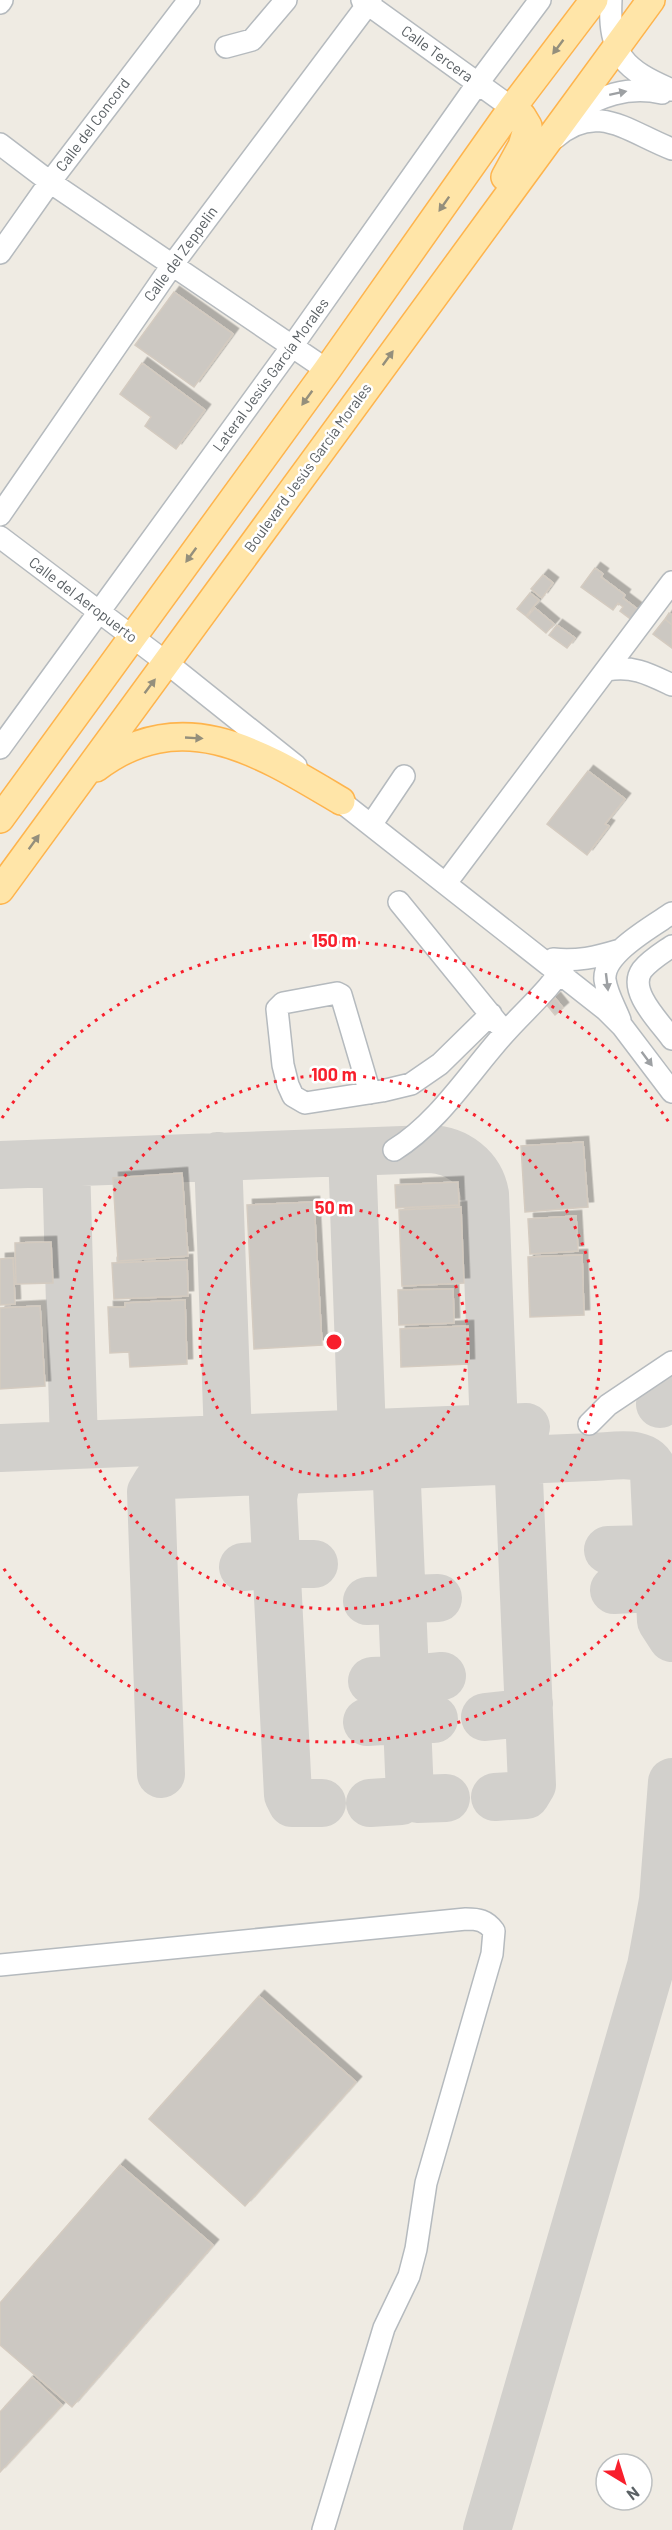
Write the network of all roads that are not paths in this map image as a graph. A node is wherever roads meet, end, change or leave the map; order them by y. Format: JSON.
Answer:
{"nodes":[{"id":1,"x":189,"y":0,"type":"edge"},
{"id":2,"x":286,"y":0,"type":"edge"},
{"id":3,"x":540,"y":0,"type":"edge"},
{"id":4,"x":594,"y":0,"type":"edge"},
{"id":5,"x":611,"y":0,"type":"edge"},
{"id":6,"x":651,"y":0,"type":"edge"},
{"id":7,"x":367,"y":1,"type":"edge"},
{"id":8,"x":226,"y":46,"type":"dead end"},
{"id":9,"x":618,"y":46,"type":"junction"},
{"id":10,"x":478,"y":83,"type":"junction"},
{"id":11,"x":672,"y":90,"type":"edge"},
{"id":12,"x":672,"y":95,"type":"edge"},
{"id":13,"x":512,"y":108,"type":"junction"},
{"id":14,"x":569,"y":114,"type":"junction"},
{"id":15,"x":0,"y":144,"type":"edge"},
{"id":16,"x":545,"y":146,"type":"junction"},
{"id":17,"x":672,"y":149,"type":"edge"},
{"id":18,"x":50,"y":182,"type":"junction"},
{"id":19,"x":468,"y":247,"type":"junction"},
{"id":20,"x":0,"y":253,"type":"edge"},
{"id":21,"x":173,"y":264,"type":"junction"},
{"id":22,"x":293,"y":345,"type":"junction"},
{"id":23,"x":327,"y":370,"type":"junction"},
{"id":24,"x":0,"y":515,"type":"edge"},
{"id":25,"x":0,"y":537,"type":"edge"},
{"id":26,"x":672,"y":582,"type":"edge"},
{"id":27,"x":100,"y":612,"type":"junction"},
{"id":28,"x":638,"y":631,"type":"junction"},
{"id":29,"x":132,"y":637,"type":"junction"},
{"id":30,"x":167,"y":663,"type":"junction"},
{"id":31,"x":607,"y":670,"type":"junction"},
{"id":32,"x":650,"y":674,"type":"junction"},
{"id":33,"x":672,"y":685,"type":"edge"},
{"id":34,"x":0,"y":748,"type":"edge"},
{"id":35,"x":404,"y":776,"type":"dead end"},
{"id":36,"x":69,"y":794,"type":"junction"},
{"id":37,"x":341,"y":801,"type":"junction"},
{"id":38,"x":0,"y":819,"type":"edge"},
{"id":39,"x":371,"y":825,"type":"junction"},
{"id":40,"x":446,"y":883,"type":"junction"},
{"id":41,"x":0,"y":890,"type":"edge"},
{"id":42,"x":399,"y":902,"type":"dead end"},
{"id":43,"x":672,"y":913,"type":"edge"},
{"id":44,"x":672,"y":946,"type":"edge"},
{"id":45,"x":620,"y":950,"type":"junction"},
{"id":46,"x":563,"y":967,"type":"junction"},
{"id":47,"x":491,"y":1014,"type":"junction"},
{"id":48,"x":622,"y":1026,"type":"junction"},
{"id":49,"x":505,"y":1033,"type":"junction"},
{"id":50,"x":672,"y":1039,"type":"edge"},
{"id":51,"x":672,"y":1092,"type":"edge"},
{"id":52,"x":370,"y":1093,"type":"junction"},
{"id":53,"x":394,"y":1150,"type":"dead end"},
{"id":54,"x":672,"y":1362,"type":"edge"},
{"id":55,"x":588,"y":1425,"type":"dead end"},
{"id":56,"x":0,"y":1965,"type":"edge"},
{"id":57,"x":323,"y":2530,"type":"edge"}],
"edges":[{"from":1,"to":18,"type":"street","name":"Calle del Concord"},
{"from":2,"to":8,"type":"street"},
{"from":3,"to":10,"type":"street","name":"Lateral Jesús García Morales"},
{"from":4,"to":13,"type":"main road","one_way":true},
{"from":5,"to":9,"type":"street"},
{"from":6,"to":9,"type":"main road","name":"Boulevard Jesús García Morales"},
{"from":7,"to":10,"type":"street","name":"Calle Tercera"},
{"from":7,"to":21,"type":"street","name":"Calle del Zeppelin"},
{"from":9,"to":11,"type":"street"},
{"from":9,"to":14,"type":"main road","name":"Boulevard Jesús García Morales"},
{"from":10,"to":13,"type":"street","name":"Calle Tercera"},
{"from":10,"to":22,"type":"street","name":"Lateral Jesús García Morales"},
{"from":14,"to":12,"type":"street","one_way":true},
{"from":13,"to":19,"type":"main road"},
{"from":13,"to":23,"type":"main road","one_way":true},
{"from":14,"to":16,"type":"main road","name":"Boulevard Jesús García Morales"},
{"from":15,"to":18,"type":"street"},
{"from":16,"to":17,"type":"street"},
{"from":16,"to":19,"type":"main road","name":"Boulevard Jesús García Morales"},
{"from":18,"to":20,"type":"street","name":"Calle del Concord"},
{"from":18,"to":21,"type":"street"},
{"from":30,"to":19,"type":"main road","name":"Boulevard Jesús García Morales","one_way":true},
{"from":21,"to":22,"type":"street"},
{"from":21,"to":24,"type":"street","name":"Calle del Zeppelin"},
{"from":22,"to":23,"type":"street"},
{"from":22,"to":27,"type":"street","name":"Lateral Jesús García Morales"},
{"from":23,"to":29,"type":"main road","one_way":true},
{"from":25,"to":27,"type":"street","name":"Calle del Aeropuerto"},
{"from":26,"to":28,"type":"street"},
{"from":27,"to":29,"type":"street","name":"Calle del Aeropuerto"},
{"from":27,"to":34,"type":"street","name":"Lateral Jesús García Morales"},
{"from":28,"to":31,"type":"street"},
{"from":28,"to":32,"type":"street"},
{"from":29,"to":30,"type":"street","name":"Calle del Aeropuerto"},
{"from":29,"to":38,"type":"main road"},
{"from":36,"to":30,"type":"main road","name":"Boulevard Jesús García Morales","one_way":true},
{"from":30,"to":37,"type":"street","name":"Calle del Aeropuerto"},
{"from":31,"to":32,"type":"street"},
{"from":31,"to":40,"type":"street"},
{"from":32,"to":33,"type":"street"},
{"from":35,"to":39,"type":"street"},
{"from":36,"to":37,"type":"main road","one_way":true},
{"from":41,"to":36,"type":"main road","name":"Boulevard Jesús García Morales","one_way":true},
{"from":37,"to":39,"type":"street","name":"Calle del Aeropuerto"},
{"from":39,"to":40,"type":"street","name":"Calle del Aeropuerto"},
{"from":40,"to":46,"type":"street","name":"Calle del Aeropuerto"},
{"from":42,"to":47,"type":"street"},
{"from":43,"to":45,"type":"street"},
{"from":44,"to":50,"type":"street"},
{"from":45,"to":46,"type":"street"},
{"from":45,"to":48,"type":"street","one_way":true},
{"from":46,"to":48,"type":"street"},
{"from":46,"to":49,"type":"street"},
{"from":47,"to":49,"type":"street"},
{"from":47,"to":52,"type":"street"},
{"from":48,"to":51,"type":"street","one_way":true},
{"from":49,"to":53,"type":"street"},
{"from":52,"to":52,"type":"street"},
{"from":54,"to":55,"type":"street"},
{"from":56,"to":57,"type":"street"}]}
